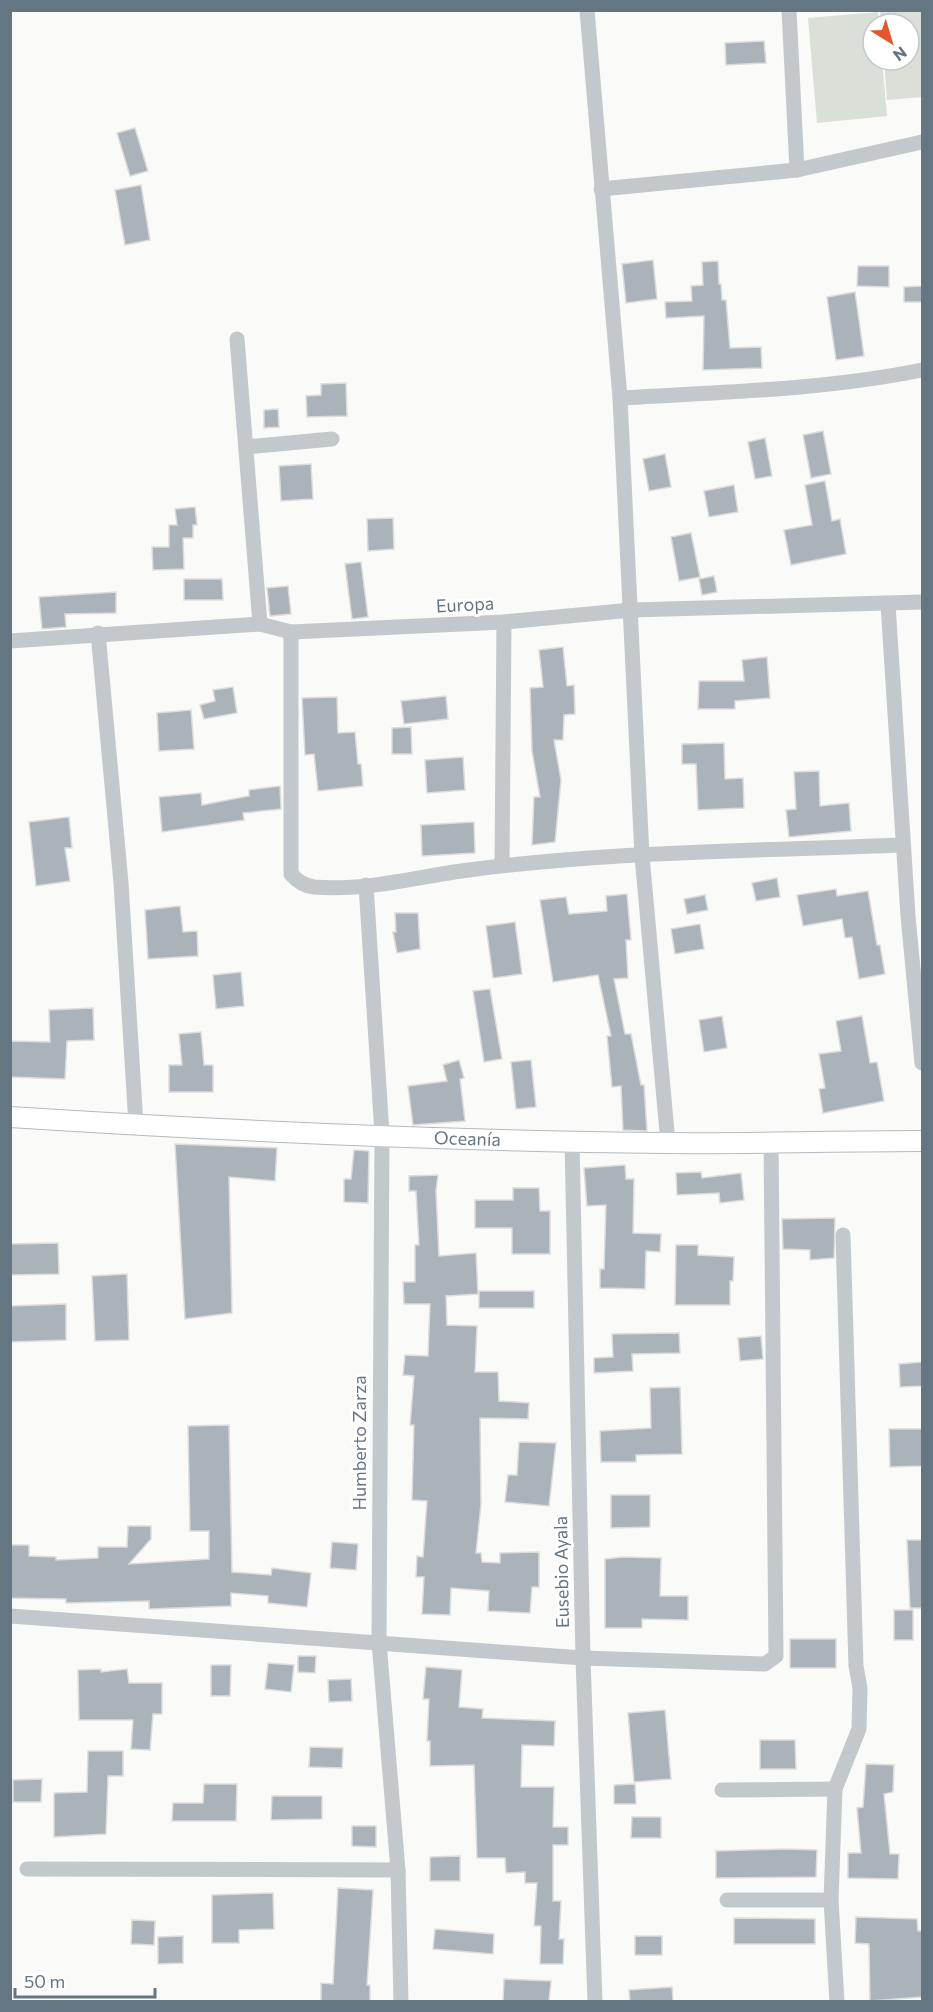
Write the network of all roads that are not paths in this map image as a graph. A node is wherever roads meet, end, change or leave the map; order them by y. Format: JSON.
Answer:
{"nodes":[{"id":1,"x":587,"y":10,"type":"edge"},
{"id":2,"x":789,"y":10,"type":"edge"},
{"id":3,"x":922,"y":142,"type":"edge"},
{"id":4,"x":797,"y":170,"type":"junction"},
{"id":5,"x":601,"y":189,"type":"junction"},
{"id":6,"x":237,"y":339,"type":"dead end"},
{"id":7,"x":922,"y":370,"type":"edge"},
{"id":8,"x":620,"y":398,"type":"junction"},
{"id":9,"x":332,"y":439,"type":"dead end"},
{"id":10,"x":246,"y":447,"type":"junction"},
{"id":11,"x":922,"y":602,"type":"edge"},
{"id":12,"x":888,"y":604,"type":"junction"},
{"id":13,"x":632,"y":610,"type":"junction"},
{"id":14,"x":504,"y":622,"type":"junction"},
{"id":15,"x":260,"y":624,"type":"junction"},
{"id":16,"x":291,"y":632,"type":"junction"},
{"id":17,"x":98,"y":633,"type":"junction"},
{"id":18,"x":10,"y":640,"type":"edge"},
{"id":19,"x":903,"y":845,"type":"junction"},
{"id":20,"x":642,"y":856,"type":"junction"},
{"id":21,"x":502,"y":865,"type":"junction"},
{"id":22,"x":366,"y":885,"type":"junction"},
{"id":23,"x":922,"y":1063,"type":"edge"},
{"id":24,"x":10,"y":1117,"type":"edge"},
{"id":25,"x":136,"y":1125,"type":"junction"},
{"id":26,"x":382,"y":1134,"type":"junction"},
{"id":27,"x":572,"y":1141,"type":"junction"},
{"id":28,"x":771,"y":1141,"type":"junction"},
{"id":29,"x":922,"y":1141,"type":"edge"},
{"id":30,"x":668,"y":1143,"type":"junction"},
{"id":31,"x":843,"y":1234,"type":"dead end"},
{"id":32,"x":10,"y":1616,"type":"edge"},
{"id":33,"x":379,"y":1642,"type":"junction"},
{"id":34,"x":584,"y":1658,"type":"junction"},
{"id":35,"x":835,"y":1789,"type":"junction"},
{"id":36,"x":722,"y":1790,"type":"dead end"},
{"id":37,"x":27,"y":1869,"type":"dead end"},
{"id":38,"x":398,"y":1870,"type":"junction"},
{"id":39,"x":728,"y":1900,"type":"dead end"},
{"id":40,"x":831,"y":1900,"type":"junction"},
{"id":41,"x":401,"y":2001,"type":"edge"},
{"id":42,"x":595,"y":2001,"type":"edge"},
{"id":43,"x":837,"y":2001,"type":"edge"}],
"edges":[{"from":1,"to":5,"type":"street"},
{"from":2,"to":4,"type":"street"},
{"from":3,"to":4,"type":"street"},
{"from":4,"to":5,"type":"street"},
{"from":5,"to":8,"type":"street"},
{"from":6,"to":10,"type":"street"},
{"from":7,"to":8,"type":"street"},
{"from":8,"to":13,"type":"street"},
{"from":9,"to":10,"type":"street"},
{"from":10,"to":15,"type":"street"},
{"from":11,"to":12,"type":"street","name":"Europa"},
{"from":12,"to":13,"type":"street","name":"Europa"},
{"from":12,"to":19,"type":"street"},
{"from":13,"to":14,"type":"street","name":"Europa"},
{"from":13,"to":20,"type":"street"},
{"from":14,"to":16,"type":"street","name":"Europa"},
{"from":14,"to":21,"type":"street"},
{"from":15,"to":16,"type":"street","name":"Europa"},
{"from":15,"to":17,"type":"street","name":"Europa"},
{"from":16,"to":22,"type":"street"},
{"from":17,"to":18,"type":"street","name":"Europa"},
{"from":17,"to":25,"type":"street"},
{"from":19,"to":20,"type":"street"},
{"from":19,"to":23,"type":"street"},
{"from":20,"to":21,"type":"street"},
{"from":20,"to":30,"type":"street"},
{"from":21,"to":22,"type":"street"},
{"from":22,"to":26,"type":"street","name":"Humberto Zarza"},
{"from":24,"to":25,"type":"street","name":"Oceanía"},
{"from":25,"to":26,"type":"street","name":"Oceanía"},
{"from":26,"to":27,"type":"street","name":"Oceanía"},
{"from":26,"to":33,"type":"street","name":"Humberto Zarza"},
{"from":27,"to":30,"type":"street","name":"Oceanía"},
{"from":27,"to":34,"type":"street","name":"Eusebio Ayala"},
{"from":28,"to":29,"type":"street","name":"Oceanía"},
{"from":28,"to":30,"type":"street","name":"Oceanía"},
{"from":28,"to":34,"type":"street"},
{"from":31,"to":35,"type":"street"},
{"from":32,"to":33,"type":"street"},
{"from":33,"to":34,"type":"street"},
{"from":33,"to":38,"type":"street","name":"Humberto Zarza"},
{"from":34,"to":42,"type":"street","name":"Eusebio Ayala"},
{"from":35,"to":36,"type":"street"},
{"from":35,"to":40,"type":"street"},
{"from":37,"to":38,"type":"street"},
{"from":38,"to":41,"type":"street","name":"Humberto Zarza"},
{"from":39,"to":40,"type":"street"},
{"from":40,"to":43,"type":"street"}]}
